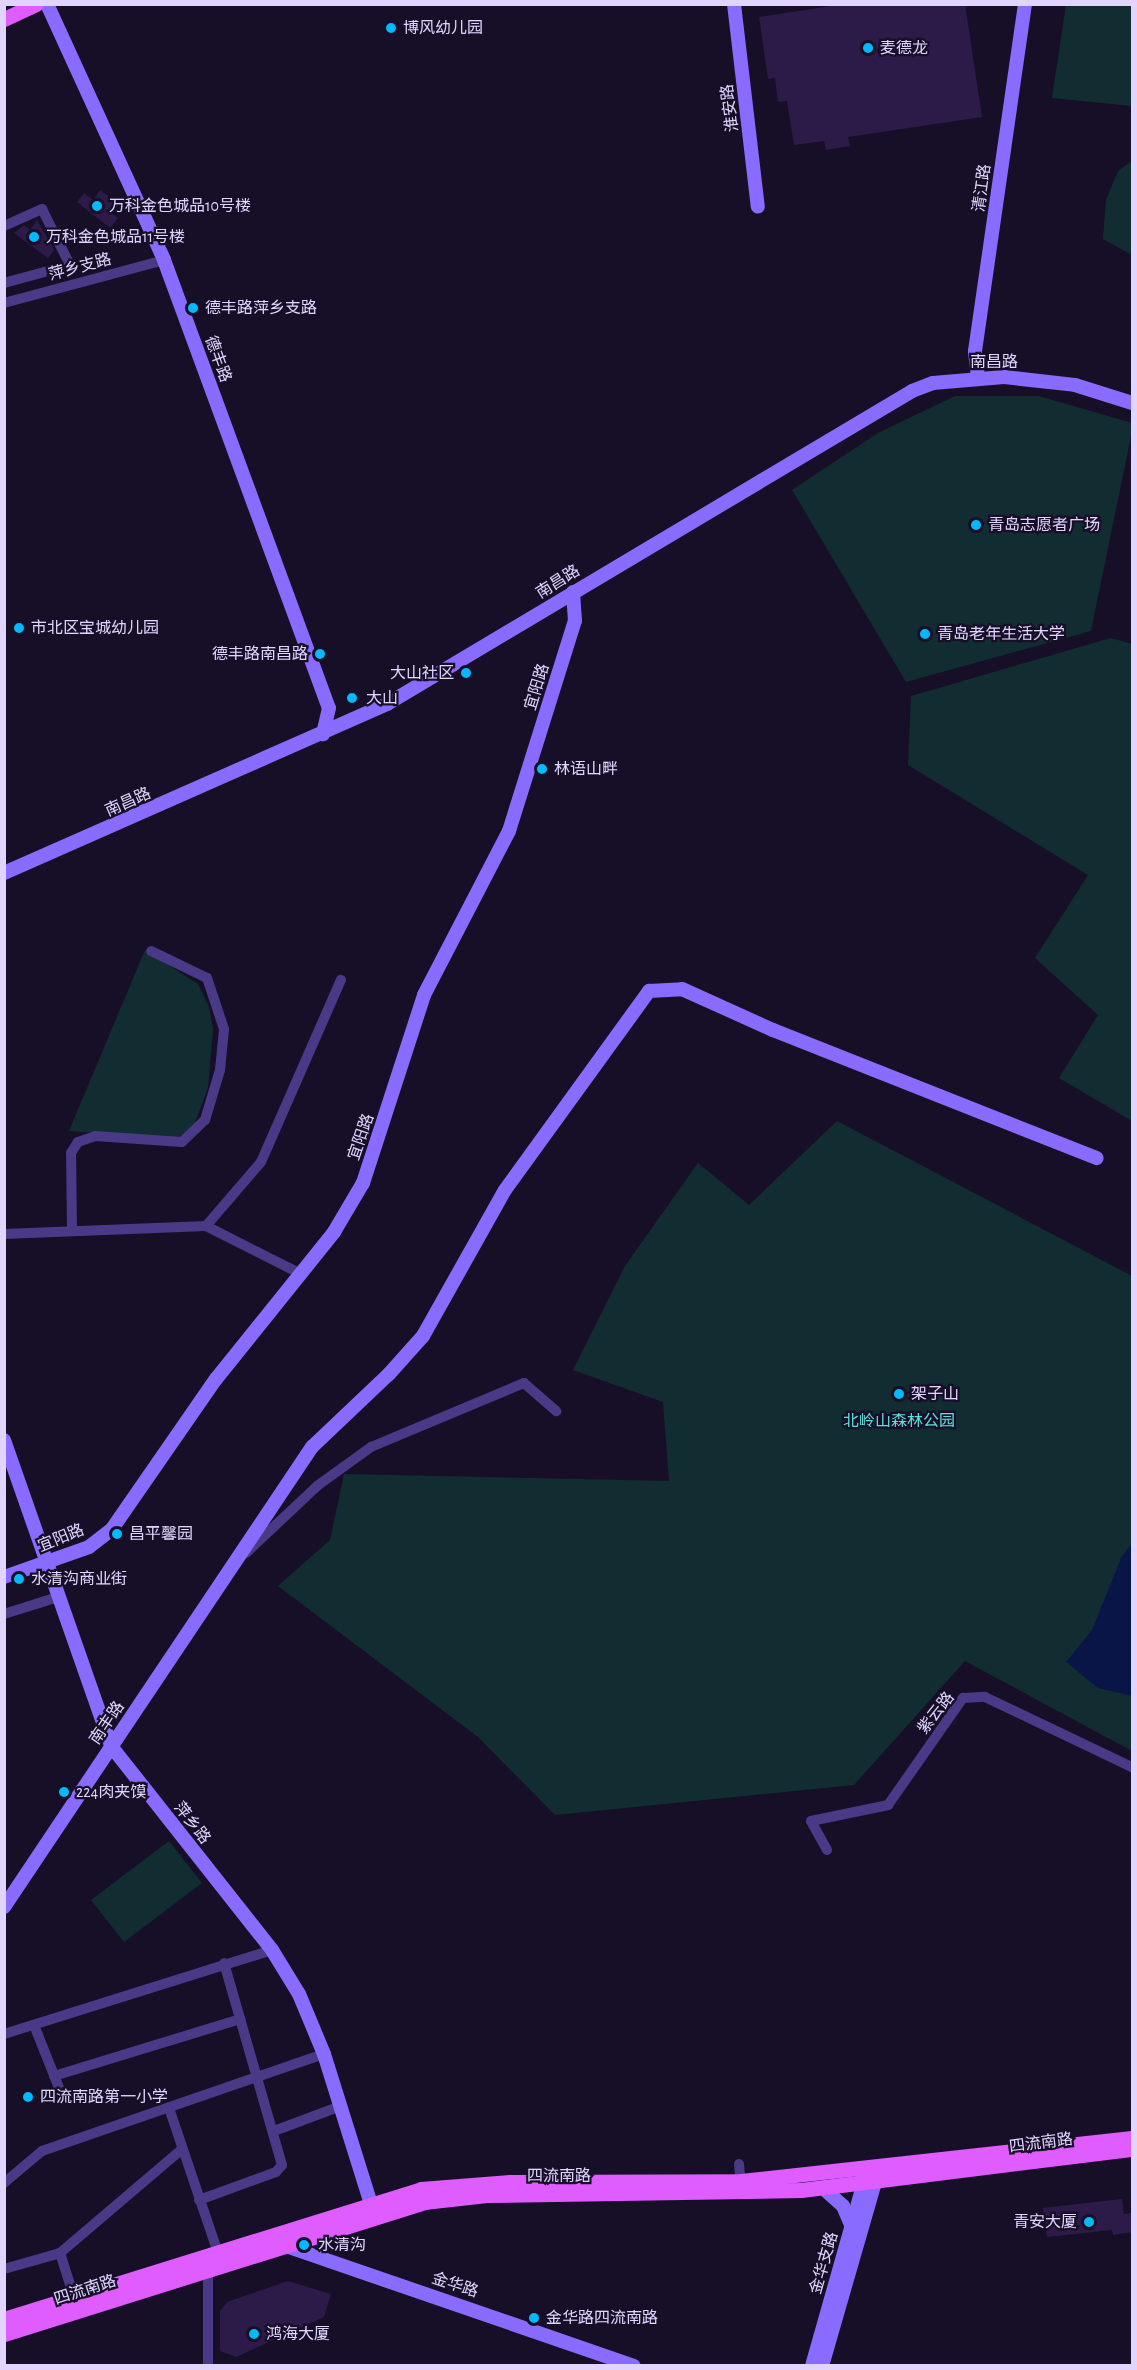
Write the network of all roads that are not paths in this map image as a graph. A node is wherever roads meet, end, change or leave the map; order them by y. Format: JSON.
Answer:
{"nodes":[{"id":1,"x":36,"y":4,"type":"edge"},
{"id":2,"x":47,"y":4,"type":"edge"},
{"id":3,"x":734,"y":4,"type":"edge"},
{"id":4,"x":1025,"y":4,"type":"edge"},
{"id":5,"x":4,"y":19,"type":"edge"},
{"id":6,"x":758,"y":207,"type":"dead end"},
{"id":7,"x":4,"y":226,"type":"edge"},
{"id":8,"x":164,"y":260,"type":"junction"},
{"id":9,"x":4,"y":283,"type":"edge"},
{"id":10,"x":4,"y":303,"type":"edge"},
{"id":11,"x":978,"y":376,"type":"junction"},
{"id":12,"x":1132,"y":403,"type":"edge"},
{"id":13,"x":573,"y":592,"type":"junction"},
{"id":14,"x":323,"y":734,"type":"junction"},
{"id":15,"x":4,"y":873,"type":"edge"},
{"id":16,"x":151,"y":951,"type":"dead end"},
{"id":17,"x":341,"y":980,"type":"dead end"},
{"id":18,"x":1097,"y":1158,"type":"dead end"},
{"id":19,"x":206,"y":1226,"type":"junction"},
{"id":20,"x":72,"y":1230,"type":"junction"},
{"id":21,"x":4,"y":1234,"type":"edge"},
{"id":22,"x":301,"y":1274,"type":"junction"},
{"id":23,"x":555,"y":1411,"type":"dead end"},
{"id":24,"x":4,"y":1440,"type":"edge"},
{"id":25,"x":9,"y":1465,"type":"edge"},
{"id":26,"x":238,"y":1559,"type":"junction"},
{"id":27,"x":45,"y":1563,"type":"junction"},
{"id":28,"x":4,"y":1577,"type":"edge"},
{"id":29,"x":58,"y":1597,"type":"junction"},
{"id":30,"x":4,"y":1614,"type":"edge"},
{"id":31,"x":111,"y":1746,"type":"junction"},
{"id":32,"x":1132,"y":1767,"type":"edge"},
{"id":33,"x":827,"y":1850,"type":"dead end"},
{"id":34,"x":4,"y":1907,"type":"edge"},
{"id":35,"x":272,"y":1950,"type":"junction"},
{"id":36,"x":224,"y":1963,"type":"junction"},
{"id":37,"x":241,"y":2019,"type":"junction"},
{"id":38,"x":34,"y":2025,"type":"junction"},
{"id":39,"x":4,"y":2034,"type":"edge"},
{"id":40,"x":324,"y":2054,"type":"junction"},
{"id":41,"x":258,"y":2075,"type":"junction"},
{"id":42,"x":54,"y":2076,"type":"junction"},
{"id":43,"x":61,"y":2092,"type":"dead end"},
{"id":44,"x":341,"y":2106,"type":"junction"},
{"id":45,"x":169,"y":2108,"type":"junction"},
{"id":46,"x":274,"y":2131,"type":"junction"},
{"id":47,"x":1132,"y":2138,"type":"edge"},
{"id":48,"x":182,"y":2149,"type":"junction"},
{"id":49,"x":1132,"y":2149,"type":"edge"},
{"id":50,"x":739,"y":2164,"type":"dead end"},
{"id":51,"x":871,"y":2176,"type":"junction"},
{"id":52,"x":4,"y":2183,"type":"edge"},
{"id":53,"x":741,"y":2187,"type":"junction"},
{"id":54,"x":823,"y":2188,"type":"junction"},
{"id":55,"x":200,"y":2200,"type":"junction"},
{"id":56,"x":372,"y":2210,"type":"junction"},
{"id":57,"x":851,"y":2225,"type":"junction"},
{"id":58,"x":264,"y":2238,"type":"junction"},
{"id":59,"x":285,"y":2245,"type":"junction"},
{"id":60,"x":60,"y":2253,"type":"junction"},
{"id":61,"x":220,"y":2259,"type":"junction"},
{"id":62,"x":4,"y":2269,"type":"edge"},
{"id":63,"x":208,"y":2270,"type":"junction"},
{"id":64,"x":74,"y":2297,"type":"junction"},
{"id":65,"x":4,"y":2319,"type":"edge"},
{"id":66,"x":4,"y":2334,"type":"edge"},
{"id":67,"x":208,"y":2366,"type":"edge"},
{"id":68,"x":634,"y":2366,"type":"edge"},
{"id":69,"x":812,"y":2366,"type":"edge"},
{"id":70,"x":822,"y":2366,"type":"edge"}],
"edges":[{"from":1,"to":5,"type":"main road"},
{"from":2,"to":8,"type":"street","name":"德丰路"},
{"from":3,"to":6,"type":"street","name":"淮安路"},
{"from":4,"to":11,"type":"street","name":"清江路"},
{"from":7,"to":9,"type":"street"},
{"from":8,"to":10,"type":"street","name":"萍乡支路"},
{"from":8,"to":14,"type":"street","name":"德丰路"},
{"from":11,"to":12,"type":"street","name":"南昌路"},
{"from":11,"to":13,"type":"street","name":"南昌路"},
{"from":13,"to":14,"type":"street","name":"南昌路"},
{"from":13,"to":22,"type":"street","name":"宜阳路"},
{"from":14,"to":15,"type":"street","name":"南昌路"},
{"from":16,"to":20,"type":"street"},
{"from":17,"to":19,"type":"street"},
{"from":18,"to":26,"type":"street","name":"南丰路"},
{"from":19,"to":20,"type":"street"},
{"from":19,"to":22,"type":"street"},
{"from":20,"to":21,"type":"street"},
{"from":22,"to":27,"type":"street","name":"宜阳路"},
{"from":23,"to":26,"type":"street"},
{"from":24,"to":25,"type":"street","name":"萍乡路"},
{"from":25,"to":27,"type":"street","name":"萍乡路"},
{"from":26,"to":31,"type":"street","name":"南丰路"},
{"from":27,"to":28,"type":"street","name":"宜阳路"},
{"from":27,"to":29,"type":"street","name":"萍乡路"},
{"from":29,"to":30,"type":"street"},
{"from":29,"to":31,"type":"street","name":"萍乡路"},
{"from":31,"to":34,"type":"street","name":"南丰路"},
{"from":31,"to":35,"type":"street","name":"萍乡路"},
{"from":32,"to":33,"type":"street","name":"紫云路"},
{"from":35,"to":36,"type":"street"},
{"from":35,"to":40,"type":"street","name":"萍乡路"},
{"from":36,"to":37,"type":"street"},
{"from":36,"to":38,"type":"street"},
{"from":37,"to":41,"type":"street"},
{"from":37,"to":42,"type":"street"},
{"from":38,"to":39,"type":"street"},
{"from":38,"to":42,"type":"street"},
{"from":40,"to":41,"type":"street"},
{"from":40,"to":44,"type":"street","name":"萍乡路"},
{"from":41,"to":45,"type":"street"},
{"from":41,"to":46,"type":"street"},
{"from":42,"to":43,"type":"street"},
{"from":44,"to":46,"type":"street"},
{"from":44,"to":56,"type":"street","name":"萍乡路"},
{"from":45,"to":48,"type":"street"},
{"from":45,"to":52,"type":"street"},
{"from":46,"to":55,"type":"street"},
{"from":47,"to":51,"type":"main road","name":"四流南路"},
{"from":48,"to":55,"type":"street"},
{"from":48,"to":60,"type":"street"},
{"from":49,"to":51,"type":"main road","name":"四流南路"},
{"from":50,"to":53,"type":"street"},
{"from":51,"to":53,"type":"main road","name":"四流南路"},
{"from":51,"to":54,"type":"main road","name":"四流南路"},
{"from":51,"to":57,"type":"street","name":"金华支路"},
{"from":51,"to":70,"type":"street"},
{"from":53,"to":54,"type":"main road","name":"四流南路"},
{"from":53,"to":56,"type":"main road","name":"四流南路"},
{"from":54,"to":57,"type":"street"},
{"from":55,"to":61,"type":"street"},
{"from":56,"to":58,"type":"main road","name":"四流南路"},
{"from":56,"to":59,"type":"main road","name":"四流南路"},
{"from":57,"to":69,"type":"street","name":"金华支路"},
{"from":58,"to":59,"type":"street","name":"金华路"},
{"from":58,"to":61,"type":"main road","name":"四流南路"},
{"from":59,"to":61,"type":"main road","name":"四流南路"},
{"from":59,"to":68,"type":"street","name":"金华路"},
{"from":60,"to":62,"type":"street"},
{"from":60,"to":64,"type":"street"},
{"from":61,"to":63,"type":"main road","name":"四流南路"},
{"from":61,"to":64,"type":"main road","name":"四流南路"},
{"from":63,"to":66,"type":"main road","name":"四流南路"},
{"from":63,"to":67,"type":"street"},
{"from":64,"to":65,"type":"main road","name":"四流南路"}]}
